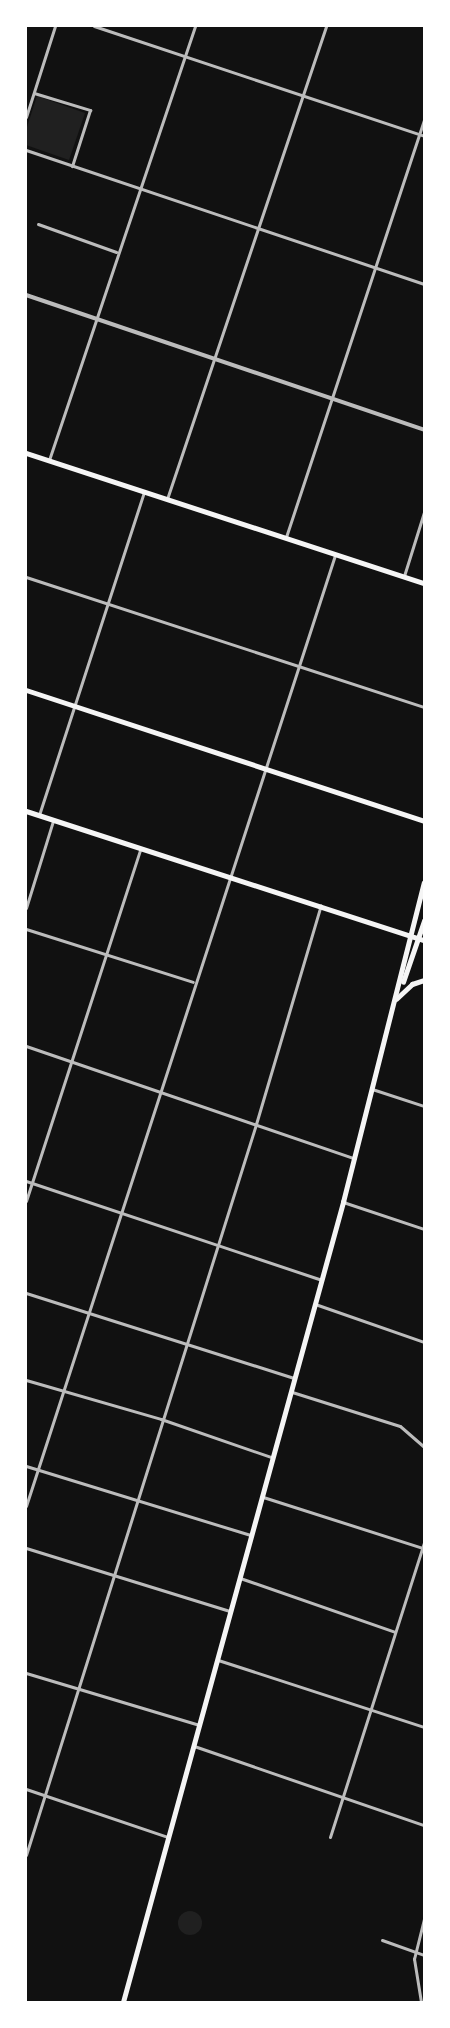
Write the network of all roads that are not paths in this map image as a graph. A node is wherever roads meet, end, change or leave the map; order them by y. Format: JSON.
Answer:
{"nodes":[{"id":1,"x":55,"y":26,"type":"edge"},
{"id":2,"x":94,"y":26,"type":"edge"},
{"id":3,"x":195,"y":26,"type":"edge"},
{"id":4,"x":326,"y":26,"type":"edge"},
{"id":5,"x":185,"y":56,"type":"junction"},
{"id":6,"x":34,"y":93,"type":"junction"},
{"id":7,"x":303,"y":95,"type":"junction"},
{"id":8,"x":26,"y":117,"type":"edge"},
{"id":9,"x":424,"y":120,"type":"edge"},
{"id":10,"x":420,"y":134,"type":"junction"},
{"id":11,"x":424,"y":136,"type":"edge"},
{"id":12,"x":26,"y":150,"type":"edge"},
{"id":13,"x":72,"y":166,"type":"junction"},
{"id":14,"x":140,"y":188,"type":"junction"},
{"id":15,"x":38,"y":224,"type":"dead end"},
{"id":16,"x":259,"y":227,"type":"junction"},
{"id":17,"x":116,"y":252,"type":"junction"},
{"id":18,"x":375,"y":268,"type":"junction"},
{"id":19,"x":424,"y":284,"type":"edge"},
{"id":20,"x":26,"y":295,"type":"edge"},
{"id":21,"x":93,"y":319,"type":"junction"},
{"id":22,"x":215,"y":358,"type":"junction"},
{"id":23,"x":330,"y":398,"type":"junction"},
{"id":24,"x":424,"y":430,"type":"edge"},
{"id":25,"x":26,"y":453,"type":"edge"},
{"id":26,"x":49,"y":460,"type":"junction"},
{"id":27,"x":144,"y":491,"type":"junction"},
{"id":28,"x":167,"y":499,"type":"junction"},
{"id":29,"x":424,"y":512,"type":"edge"},
{"id":30,"x":286,"y":537,"type":"junction"},
{"id":31,"x":336,"y":553,"type":"junction"},
{"id":32,"x":404,"y":576,"type":"junction"},
{"id":33,"x":26,"y":577,"type":"edge"},
{"id":34,"x":424,"y":583,"type":"edge"},
{"id":35,"x":107,"y":603,"type":"junction"},
{"id":36,"x":297,"y":666,"type":"junction"},
{"id":37,"x":26,"y":690,"type":"edge"},
{"id":38,"x":73,"y":706,"type":"junction"},
{"id":39,"x":424,"y":706,"type":"edge"},
{"id":40,"x":264,"y":768,"type":"junction"},
{"id":41,"x":26,"y":811,"type":"edge"},
{"id":42,"x":39,"y":815,"type":"junction"},
{"id":43,"x":54,"y":820,"type":"junction"},
{"id":44,"x":424,"y":821,"type":"edge"},
{"id":45,"x":141,"y":848,"type":"junction"},
{"id":46,"x":229,"y":875,"type":"junction"},
{"id":47,"x":424,"y":883,"type":"edge"},
{"id":48,"x":321,"y":905,"type":"junction"},
{"id":49,"x":26,"y":908,"type":"edge"},
{"id":50,"x":424,"y":921,"type":"edge"},
{"id":51,"x":26,"y":929,"type":"edge"},
{"id":52,"x":411,"y":934,"type":"junction"},
{"id":53,"x":422,"y":939,"type":"edge"},
{"id":54,"x":105,"y":956,"type":"junction"},
{"id":55,"x":424,"y":980,"type":"edge"},
{"id":56,"x":193,"y":982,"type":"junction"},
{"id":57,"x":396,"y":999,"type":"junction"},
{"id":58,"x":26,"y":1046,"type":"edge"},
{"id":59,"x":71,"y":1062,"type":"junction"},
{"id":60,"x":372,"y":1089,"type":"junction"},
{"id":61,"x":159,"y":1091,"type":"junction"},
{"id":62,"x":424,"y":1106,"type":"edge"},
{"id":63,"x":256,"y":1124,"type":"junction"},
{"id":64,"x":354,"y":1158,"type":"junction"},
{"id":65,"x":26,"y":1181,"type":"edge"},
{"id":66,"x":32,"y":1183,"type":"junction"},
{"id":67,"x":26,"y":1201,"type":"edge"},
{"id":68,"x":343,"y":1202,"type":"junction"},
{"id":69,"x":119,"y":1213,"type":"junction"},
{"id":70,"x":424,"y":1229,"type":"edge"},
{"id":71,"x":217,"y":1245,"type":"junction"},
{"id":72,"x":322,"y":1280,"type":"junction"},
{"id":73,"x":26,"y":1293,"type":"edge"},
{"id":74,"x":315,"y":1304,"type":"junction"},
{"id":75,"x":88,"y":1313,"type":"junction"},
{"id":76,"x":424,"y":1342,"type":"edge"},
{"id":77,"x":185,"y":1344,"type":"junction"},
{"id":78,"x":294,"y":1378,"type":"junction"},
{"id":79,"x":26,"y":1380,"type":"edge"},
{"id":80,"x":64,"y":1392,"type":"junction"},
{"id":81,"x":290,"y":1392,"type":"junction"},
{"id":82,"x":161,"y":1419,"type":"junction"},
{"id":83,"x":424,"y":1447,"type":"edge"},
{"id":84,"x":271,"y":1457,"type":"junction"},
{"id":85,"x":26,"y":1466,"type":"edge"},
{"id":86,"x":37,"y":1469,"type":"junction"},
{"id":87,"x":261,"y":1496,"type":"junction"},
{"id":88,"x":136,"y":1499,"type":"junction"},
{"id":89,"x":26,"y":1506,"type":"edge"},
{"id":90,"x":250,"y":1535,"type":"junction"},
{"id":91,"x":424,"y":1546,"type":"edge"},
{"id":92,"x":26,"y":1548,"type":"edge"},
{"id":93,"x":112,"y":1575,"type":"junction"},
{"id":94,"x":239,"y":1578,"type":"junction"},
{"id":95,"x":230,"y":1611,"type":"junction"},
{"id":96,"x":395,"y":1632,"type":"junction"},
{"id":97,"x":217,"y":1659,"type":"junction"},
{"id":98,"x":26,"y":1673,"type":"edge"},
{"id":99,"x":76,"y":1689,"type":"junction"},
{"id":100,"x":371,"y":1710,"type":"junction"},
{"id":101,"x":199,"y":1725,"type":"junction"},
{"id":102,"x":424,"y":1727,"type":"edge"},
{"id":103,"x":192,"y":1746,"type":"junction"},
{"id":104,"x":26,"y":1789,"type":"edge"},
{"id":105,"x":44,"y":1794,"type":"junction"},
{"id":106,"x":343,"y":1796,"type":"junction"},
{"id":107,"x":424,"y":1825,"type":"edge"},
{"id":108,"x":168,"y":1837,"type":"junction"},
{"id":109,"x":330,"y":1837,"type":"dead end"},
{"id":110,"x":26,"y":1855,"type":"edge"},
{"id":111,"x":424,"y":1919,"type":"edge"},
{"id":112,"x":382,"y":1940,"type":"dead end"},
{"id":113,"x":415,"y":1952,"type":"junction"},
{"id":114,"x":424,"y":1955,"type":"edge"},
{"id":115,"x":123,"y":2002,"type":"edge"},
{"id":116,"x":422,"y":2002,"type":"edge"}],
"edges":[{"from":1,"to":6,"type":"street"},
{"from":2,"to":5,"type":"street"},
{"from":3,"to":5,"type":"street"},
{"from":4,"to":7,"type":"street"},
{"from":5,"to":7,"type":"street"},
{"from":5,"to":14,"type":"street"},
{"from":6,"to":8,"type":"street"},
{"from":6,"to":13,"type":"street"},
{"from":7,"to":10,"type":"street"},
{"from":7,"to":16,"type":"street"},
{"from":9,"to":10,"type":"street"},
{"from":10,"to":11,"type":"street"},
{"from":10,"to":18,"type":"street"},
{"from":12,"to":13,"type":"street"},
{"from":13,"to":14,"type":"street"},
{"from":14,"to":16,"type":"street"},
{"from":14,"to":17,"type":"street"},
{"from":15,"to":17,"type":"street"},
{"from":16,"to":18,"type":"street"},
{"from":16,"to":22,"type":"street"},
{"from":17,"to":21,"type":"street"},
{"from":18,"to":19,"type":"street"},
{"from":18,"to":23,"type":"street"},
{"from":20,"to":21,"type":"street"},
{"from":21,"to":22,"type":"street"},
{"from":21,"to":26,"type":"street"},
{"from":22,"to":23,"type":"street"},
{"from":22,"to":28,"type":"street"},
{"from":23,"to":24,"type":"street"},
{"from":23,"to":30,"type":"street"},
{"from":25,"to":26,"type":"main road"},
{"from":26,"to":27,"type":"main road"},
{"from":27,"to":28,"type":"main road"},
{"from":27,"to":35,"type":"street"},
{"from":28,"to":30,"type":"main road"},
{"from":29,"to":32,"type":"street"},
{"from":30,"to":31,"type":"main road"},
{"from":31,"to":32,"type":"main road"},
{"from":31,"to":36,"type":"street"},
{"from":32,"to":34,"type":"main road"},
{"from":33,"to":35,"type":"street"},
{"from":35,"to":36,"type":"street"},
{"from":35,"to":38,"type":"street"},
{"from":36,"to":39,"type":"street"},
{"from":36,"to":40,"type":"street"},
{"from":37,"to":38,"type":"main road"},
{"from":38,"to":40,"type":"main road"},
{"from":38,"to":42,"type":"street"},
{"from":40,"to":44,"type":"main road"},
{"from":40,"to":46,"type":"street"},
{"from":41,"to":42,"type":"main road"},
{"from":42,"to":43,"type":"main road"},
{"from":43,"to":45,"type":"main road"},
{"from":43,"to":49,"type":"street"},
{"from":45,"to":46,"type":"main road"},
{"from":45,"to":54,"type":"street"},
{"from":46,"to":48,"type":"main road"},
{"from":46,"to":56,"type":"street"},
{"from":47,"to":52,"type":"main road"},
{"from":48,"to":52,"type":"main road"},
{"from":48,"to":63,"type":"street"},
{"from":50,"to":53,"type":"main road"},
{"from":51,"to":54,"type":"street"},
{"from":52,"to":53,"type":"main road"},
{"from":52,"to":57,"type":"main road"},
{"from":53,"to":57,"type":"main road"},
{"from":54,"to":56,"type":"street"},
{"from":54,"to":59,"type":"street"},
{"from":55,"to":57,"type":"main road"},
{"from":56,"to":61,"type":"street"},
{"from":57,"to":60,"type":"main road"},
{"from":58,"to":59,"type":"street"},
{"from":59,"to":61,"type":"street"},
{"from":59,"to":66,"type":"street"},
{"from":60,"to":62,"type":"street"},
{"from":60,"to":64,"type":"main road"},
{"from":61,"to":63,"type":"street"},
{"from":61,"to":69,"type":"street"},
{"from":63,"to":64,"type":"street"},
{"from":63,"to":71,"type":"street"},
{"from":64,"to":68,"type":"main road"},
{"from":65,"to":66,"type":"street"},
{"from":66,"to":67,"type":"street"},
{"from":66,"to":69,"type":"street"},
{"from":68,"to":70,"type":"street"},
{"from":68,"to":72,"type":"main road"},
{"from":69,"to":71,"type":"street"},
{"from":69,"to":75,"type":"street"},
{"from":71,"to":72,"type":"street"},
{"from":71,"to":77,"type":"street"},
{"from":72,"to":74,"type":"main road"},
{"from":73,"to":75,"type":"street"},
{"from":74,"to":76,"type":"street"},
{"from":74,"to":78,"type":"main road"},
{"from":75,"to":77,"type":"street"},
{"from":75,"to":80,"type":"street"},
{"from":77,"to":78,"type":"street"},
{"from":77,"to":82,"type":"street"},
{"from":78,"to":81,"type":"main road"},
{"from":79,"to":80,"type":"street"},
{"from":80,"to":82,"type":"street"},
{"from":80,"to":86,"type":"street"},
{"from":81,"to":83,"type":"street"},
{"from":81,"to":84,"type":"main road"},
{"from":82,"to":84,"type":"street"},
{"from":82,"to":88,"type":"street"},
{"from":84,"to":87,"type":"main road"},
{"from":85,"to":86,"type":"street"},
{"from":86,"to":88,"type":"street"},
{"from":86,"to":89,"type":"street"},
{"from":87,"to":90,"type":"main road"},
{"from":87,"to":91,"type":"street"},
{"from":88,"to":90,"type":"street"},
{"from":88,"to":93,"type":"street"},
{"from":90,"to":94,"type":"main road"},
{"from":91,"to":96,"type":"street"},
{"from":92,"to":93,"type":"street"},
{"from":93,"to":95,"type":"street"},
{"from":93,"to":99,"type":"street"},
{"from":94,"to":95,"type":"main road"},
{"from":94,"to":96,"type":"street"},
{"from":95,"to":97,"type":"main road"},
{"from":96,"to":100,"type":"street"},
{"from":97,"to":100,"type":"street"},
{"from":97,"to":101,"type":"main road"},
{"from":98,"to":99,"type":"street"},
{"from":99,"to":101,"type":"street"},
{"from":99,"to":105,"type":"street"},
{"from":100,"to":102,"type":"street"},
{"from":100,"to":106,"type":"street"},
{"from":101,"to":103,"type":"main road"},
{"from":103,"to":106,"type":"street"},
{"from":103,"to":108,"type":"main road"},
{"from":104,"to":105,"type":"street"},
{"from":105,"to":108,"type":"street"},
{"from":105,"to":110,"type":"street"},
{"from":106,"to":107,"type":"street"},
{"from":106,"to":109,"type":"street"},
{"from":108,"to":115,"type":"main road"},
{"from":111,"to":113,"type":"street"},
{"from":112,"to":113,"type":"street"},
{"from":113,"to":114,"type":"street"},
{"from":113,"to":116,"type":"street"}]}
